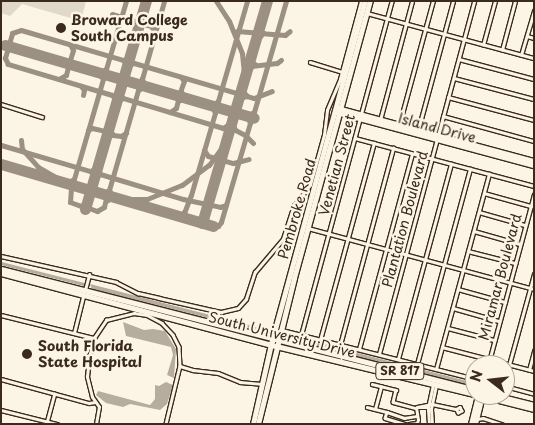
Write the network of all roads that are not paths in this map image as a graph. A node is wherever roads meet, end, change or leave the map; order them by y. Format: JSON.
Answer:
{"nodes":[{"id":1,"x":361,"y":1,"type":"edge"},
{"id":2,"x":367,"y":1,"type":"edge"},
{"id":3,"x":392,"y":1,"type":"edge"},
{"id":4,"x":412,"y":1,"type":"edge"},
{"id":5,"x":433,"y":1,"type":"edge"},
{"id":6,"x":454,"y":1,"type":"edge"},
{"id":7,"x":474,"y":1,"type":"edge"},
{"id":8,"x":495,"y":1,"type":"edge"},
{"id":9,"x":516,"y":1,"type":"edge"},
{"id":10,"x":534,"y":11,"type":"edge"},
{"id":11,"x":366,"y":13,"type":"junction"},
{"id":12,"x":533,"y":17,"type":"edge"},
{"id":13,"x":387,"y":18,"type":"junction"},
{"id":14,"x":406,"y":24,"type":"junction"},
{"id":15,"x":425,"y":29,"type":"junction"},
{"id":16,"x":445,"y":34,"type":"junction"},
{"id":17,"x":526,"y":36,"type":"junction"},
{"id":18,"x":534,"y":38,"type":"edge"},
{"id":19,"x":464,"y":39,"type":"junction"},
{"id":20,"x":483,"y":45,"type":"junction"},
{"id":21,"x":502,"y":50,"type":"junction"},
{"id":22,"x":521,"y":55,"type":"junction"},
{"id":23,"x":534,"y":58,"type":"edge"},
{"id":24,"x":459,"y":59,"type":"junction"},
{"id":25,"x":310,"y":62,"type":"dead end"},
{"id":26,"x":342,"y":72,"type":"junction"},
{"id":27,"x":454,"y":78,"type":"junction"},
{"id":28,"x":534,"y":79,"type":"edge"},
{"id":29,"x":448,"y":97,"type":"junction"},
{"id":30,"x":534,"y":100,"type":"edge"},
{"id":31,"x":1,"y":104,"type":"edge"},
{"id":32,"x":328,"y":106,"type":"junction"},
{"id":33,"x":327,"y":110,"type":"junction"},
{"id":34,"x":337,"y":110,"type":"junction"},
{"id":35,"x":360,"y":116,"type":"junction"},
{"id":36,"x":443,"y":116,"type":"junction"},
{"id":37,"x":42,"y":117,"type":"dead end"},
{"id":38,"x":380,"y":120,"type":"junction"},
{"id":39,"x":534,"y":120,"type":"edge"},
{"id":40,"x":399,"y":127,"type":"junction"},
{"id":41,"x":418,"y":130,"type":"junction"},
{"id":42,"x":437,"y":137,"type":"junction"},
{"id":43,"x":355,"y":138,"type":"junction"},
{"id":44,"x":534,"y":141,"type":"edge"},
{"id":45,"x":374,"y":143,"type":"junction"},
{"id":46,"x":393,"y":148,"type":"junction"},
{"id":47,"x":412,"y":154,"type":"junction"},
{"id":48,"x":432,"y":158,"type":"junction"},
{"id":49,"x":534,"y":162,"type":"edge"},
{"id":50,"x":451,"y":164,"type":"junction"},
{"id":51,"x":534,"y":165,"type":"edge"},
{"id":52,"x":470,"y":169,"type":"junction"},
{"id":53,"x":489,"y":174,"type":"junction"},
{"id":54,"x":534,"y":186,"type":"edge"},
{"id":55,"x":484,"y":193,"type":"junction"},
{"id":56,"x":534,"y":195,"type":"edge"},
{"id":57,"x":531,"y":206,"type":"junction"},
{"id":58,"x":479,"y":212,"type":"junction"},
{"id":59,"x":526,"y":225,"type":"junction"},
{"id":60,"x":306,"y":227,"type":"junction"},
{"id":61,"x":474,"y":231,"type":"junction"},
{"id":62,"x":329,"y":234,"type":"junction"},
{"id":63,"x":348,"y":239,"type":"junction"},
{"id":64,"x":367,"y":244,"type":"junction"},
{"id":65,"x":520,"y":244,"type":"junction"},
{"id":66,"x":386,"y":249,"type":"junction"},
{"id":67,"x":468,"y":251,"type":"junction"},
{"id":68,"x":406,"y":254,"type":"junction"},
{"id":69,"x":1,"y":256,"type":"edge"},
{"id":70,"x":425,"y":260,"type":"junction"},
{"id":71,"x":515,"y":263,"type":"junction"},
{"id":72,"x":444,"y":265,"type":"junction"},
{"id":73,"x":1,"y":269,"type":"edge"},
{"id":74,"x":463,"y":270,"type":"junction"},
{"id":75,"x":1,"y":273,"type":"edge"},
{"id":76,"x":534,"y":274,"type":"edge"},
{"id":77,"x":89,"y":276,"type":"junction"},
{"id":78,"x":510,"y":283,"type":"junction"},
{"id":79,"x":458,"y":289,"type":"junction"},
{"id":80,"x":532,"y":289,"type":"edge"},
{"id":81,"x":84,"y":292,"type":"junction"},
{"id":82,"x":505,"y":302,"type":"junction"},
{"id":83,"x":453,"y":308,"type":"junction"},
{"id":84,"x":1,"y":315,"type":"edge"},
{"id":85,"x":499,"y":321,"type":"junction"},
{"id":86,"x":448,"y":328,"type":"junction"},
{"id":87,"x":281,"y":330,"type":"junction"},
{"id":88,"x":74,"y":333,"type":"junction"},
{"id":89,"x":301,"y":335,"type":"junction"},
{"id":90,"x":94,"y":338,"type":"junction"},
{"id":91,"x":320,"y":340,"type":"junction"},
{"id":92,"x":494,"y":340,"type":"junction"},
{"id":93,"x":274,"y":343,"type":"junction"},
{"id":94,"x":340,"y":345,"type":"junction"},
{"id":95,"x":442,"y":347,"type":"junction"},
{"id":96,"x":359,"y":349,"type":"junction"},
{"id":97,"x":534,"y":351,"type":"edge"},
{"id":98,"x":379,"y":354,"type":"junction"},
{"id":99,"x":471,"y":355,"type":"edge"},
{"id":100,"x":490,"y":355,"type":"edge"},
{"id":101,"x":512,"y":355,"type":"edge"},
{"id":102,"x":331,"y":359,"type":"junction"},
{"id":103,"x":398,"y":359,"type":"junction"},
{"id":104,"x":360,"y":361,"type":"junction"},
{"id":105,"x":417,"y":364,"type":"junction"},
{"id":106,"x":180,"y":366,"type":"junction"},
{"id":107,"x":515,"y":366,"type":"edge"},
{"id":108,"x":436,"y":369,"type":"junction"},
{"id":109,"x":529,"y":370,"type":"junction"},
{"id":110,"x":534,"y":371,"type":"edge"},
{"id":111,"x":465,"y":376,"type":"edge"},
{"id":112,"x":1,"y":379,"type":"edge"},
{"id":113,"x":261,"y":384,"type":"junction"},
{"id":114,"x":372,"y":384,"type":"dead end"},
{"id":115,"x":435,"y":384,"type":"junction"},
{"id":116,"x":381,"y":386,"type":"junction"},
{"id":117,"x":465,"y":387,"type":"edge"},
{"id":118,"x":515,"y":389,"type":"edge"},
{"id":119,"x":465,"y":392,"type":"edge"},
{"id":120,"x":54,"y":394,"type":"junction"},
{"id":121,"x":534,"y":394,"type":"edge"},
{"id":122,"x":92,"y":397,"type":"junction"},
{"id":123,"x":515,"y":400,"type":"edge"},
{"id":124,"x":85,"y":402,"type":"junction"},
{"id":125,"x":95,"y":402,"type":"junction"},
{"id":126,"x":515,"y":404,"type":"edge"},
{"id":127,"x":429,"y":405,"type":"junction"},
{"id":128,"x":477,"y":405,"type":"edge"},
{"id":129,"x":534,"y":405,"type":"edge"},
{"id":130,"x":367,"y":408,"type":"dead end"},
{"id":131,"x":416,"y":408,"type":"junction"},
{"id":132,"x":456,"y":409,"type":"dead end"},
{"id":133,"x":534,"y":409,"type":"edge"},
{"id":134,"x":1,"y":410,"type":"edge"},
{"id":135,"x":375,"y":410,"type":"junction"},
{"id":136,"x":386,"y":412,"type":"junction"},
{"id":137,"x":418,"y":416,"type":"junction"},
{"id":138,"x":46,"y":421,"type":"junction"},
{"id":139,"x":473,"y":423,"type":"edge"},
{"id":140,"x":57,"y":424,"type":"edge"},
{"id":141,"x":96,"y":424,"type":"edge"},
{"id":142,"x":166,"y":424,"type":"edge"},
{"id":143,"x":253,"y":424,"type":"edge"},
{"id":144,"x":258,"y":424,"type":"edge"},
{"id":145,"x":407,"y":424,"type":"edge"},
{"id":146,"x":430,"y":424,"type":"edge"},
{"id":147,"x":502,"y":424,"type":"edge"}],
"edges":[{"from":1,"to":26,"type":"street"},
{"from":2,"to":11,"type":"main road","name":"Pembroke Road"},
{"from":2,"to":34,"type":"main road","name":"Pembroke Road"},
{"from":3,"to":13,"type":"street","name":"Venetian Street"},
{"from":4,"to":14,"type":"street"},
{"from":5,"to":15,"type":"street"},
{"from":6,"to":16,"type":"street"},
{"from":7,"to":19,"type":"street","name":"Plantation Boulevard"},
{"from":8,"to":20,"type":"street"},
{"from":9,"to":21,"type":"street"},
{"from":10,"to":12,"type":"street"},
{"from":11,"to":13,"type":"street"},
{"from":11,"to":34,"type":"main road","name":"Pembroke Road"},
{"from":12,"to":17,"type":"street"},
{"from":13,"to":14,"type":"street"},
{"from":13,"to":35,"type":"street","name":"Venetian Street"},
{"from":14,"to":15,"type":"street"},
{"from":14,"to":38,"type":"street"},
{"from":15,"to":16,"type":"street"},
{"from":15,"to":40,"type":"street"},
{"from":16,"to":19,"type":"street"},
{"from":16,"to":41,"type":"street"},
{"from":17,"to":18,"type":"street"},
{"from":17,"to":22,"type":"street"},
{"from":19,"to":20,"type":"street"},
{"from":19,"to":24,"type":"street","name":"Plantation Boulevard"},
{"from":20,"to":21,"type":"street"},
{"from":21,"to":22,"type":"street"},
{"from":22,"to":23,"type":"street"},
{"from":24,"to":27,"type":"street","name":"Plantation Boulevard"},
{"from":24,"to":28,"type":"street"},
{"from":25,"to":26,"type":"street"},
{"from":26,"to":32,"type":"street"},
{"from":27,"to":29,"type":"street","name":"Plantation Boulevard"},
{"from":27,"to":30,"type":"street"},
{"from":29,"to":36,"type":"street","name":"Plantation Boulevard"},
{"from":29,"to":39,"type":"street"},
{"from":31,"to":37,"type":"street"},
{"from":32,"to":33,"type":"street"},
{"from":32,"to":34,"type":"street"},
{"from":33,"to":34,"type":"street"},
{"from":33,"to":77,"type":"street"},
{"from":34,"to":35,"type":"main road","name":"Island Drive"},
{"from":34,"to":60,"type":"main road","name":"Pembroke Road"},
{"from":35,"to":38,"type":"main road","name":"Island Drive"},
{"from":35,"to":40,"type":"main road","name":"Island Drive"},
{"from":35,"to":43,"type":"street","name":"Venetian Street"},
{"from":36,"to":42,"type":"street","name":"Plantation Boulevard"},
{"from":36,"to":44,"type":"street"},
{"from":38,"to":40,"type":"main road","name":"Island Drive"},
{"from":40,"to":41,"type":"main road","name":"Island Drive"},
{"from":40,"to":42,"type":"main road","name":"Island Drive"},
{"from":41,"to":42,"type":"main road","name":"Island Drive"},
{"from":42,"to":48,"type":"street","name":"Plantation Boulevard"},
{"from":42,"to":49,"type":"main road","name":"Island Drive"},
{"from":42,"to":51,"type":"main road","name":"Island Drive"},
{"from":43,"to":45,"type":"street"},
{"from":43,"to":62,"type":"street","name":"Venetian Street"},
{"from":45,"to":46,"type":"street"},
{"from":45,"to":63,"type":"street"},
{"from":46,"to":47,"type":"street"},
{"from":46,"to":64,"type":"street"},
{"from":47,"to":48,"type":"street"},
{"from":47,"to":66,"type":"street"},
{"from":48,"to":50,"type":"street"},
{"from":48,"to":68,"type":"street","name":"Plantation Boulevard"},
{"from":50,"to":52,"type":"street"},
{"from":50,"to":70,"type":"street"},
{"from":52,"to":53,"type":"street"},
{"from":52,"to":72,"type":"street"},
{"from":53,"to":54,"type":"street"},
{"from":53,"to":55,"type":"street"},
{"from":55,"to":57,"type":"street"},
{"from":55,"to":58,"type":"street"},
{"from":56,"to":57,"type":"street","name":"Miramar Boulevard"},
{"from":57,"to":59,"type":"street","name":"Miramar Boulevard"},
{"from":58,"to":59,"type":"street"},
{"from":58,"to":61,"type":"street"},
{"from":59,"to":65,"type":"street","name":"Miramar Boulevard"},
{"from":60,"to":62,"type":"street"},
{"from":60,"to":87,"type":"main road","name":"Pembroke Road"},
{"from":60,"to":93,"type":"main road","name":"Pembroke Road"},
{"from":61,"to":65,"type":"street"},
{"from":61,"to":67,"type":"street"},
{"from":62,"to":63,"type":"street"},
{"from":62,"to":89,"type":"street","name":"Venetian Street"},
{"from":63,"to":64,"type":"street"},
{"from":63,"to":91,"type":"street"},
{"from":64,"to":66,"type":"street"},
{"from":64,"to":94,"type":"street"},
{"from":65,"to":71,"type":"street","name":"Miramar Boulevard"},
{"from":66,"to":68,"type":"street"},
{"from":66,"to":96,"type":"street"},
{"from":67,"to":71,"type":"street"},
{"from":67,"to":74,"type":"street"},
{"from":68,"to":70,"type":"street"},
{"from":68,"to":98,"type":"street","name":"Plantation Boulevard"},
{"from":69,"to":77,"type":"street"},
{"from":70,"to":72,"type":"street"},
{"from":70,"to":103,"type":"street"},
{"from":71,"to":78,"type":"street","name":"Miramar Boulevard"},
{"from":72,"to":74,"type":"street"},
{"from":72,"to":105,"type":"street"},
{"from":73,"to":81,"type":"main road","name":"South University Drive","number":"SR 817"},
{"from":74,"to":78,"type":"street"},
{"from":74,"to":79,"type":"street"},
{"from":75,"to":81,"type":"main road","name":"South University Drive","number":"SR 817"},
{"from":76,"to":80,"type":"street"},
{"from":77,"to":81,"type":"street"},
{"from":78,"to":80,"type":"street"},
{"from":78,"to":82,"type":"street","name":"Miramar Boulevard"},
{"from":79,"to":82,"type":"street"},
{"from":79,"to":83,"type":"street"},
{"from":80,"to":101,"type":"street"},
{"from":81,"to":88,"type":"street"},
{"from":81,"to":93,"type":"main road","name":"South University Drive","number":"SR 817"},
{"from":82,"to":85,"type":"street","name":"Miramar Boulevard"},
{"from":83,"to":85,"type":"street"},
{"from":83,"to":86,"type":"street"},
{"from":84,"to":88,"type":"street"},
{"from":85,"to":92,"type":"street","name":"Miramar Boulevard"},
{"from":86,"to":92,"type":"street"},
{"from":86,"to":95,"type":"street"},
{"from":87,"to":89,"type":"street"},
{"from":87,"to":93,"type":"main road","name":"Pembroke Road"},
{"from":88,"to":90,"type":"street"},
{"from":89,"to":91,"type":"street"},
{"from":90,"to":106,"type":"street"},
{"from":90,"to":122,"type":"street"},
{"from":91,"to":94,"type":"street"},
{"from":92,"to":100,"type":"street","name":"Miramar Boulevard"},
{"from":93,"to":102,"type":"main road","name":"South University Drive","number":"SR 817"},
{"from":93,"to":104,"type":"main road","name":"South University Drive","number":"SR 817"},
{"from":93,"to":113,"type":"main road","name":"Pembroke Road"},
{"from":93,"to":144,"type":"main road","name":"Pembroke Road"},
{"from":94,"to":96,"type":"street"},
{"from":95,"to":99,"type":"street"},
{"from":95,"to":108,"type":"street"},
{"from":96,"to":98,"type":"street"},
{"from":97,"to":109,"type":"street"},
{"from":98,"to":103,"type":"street"},
{"from":102,"to":104,"type":"main road"},
{"from":102,"to":115,"type":"main road","name":"South University Drive","number":"SR 817"},
{"from":103,"to":105,"type":"street"},
{"from":104,"to":117,"type":"main road","name":"South University Drive","number":"SR 817"},
{"from":105,"to":108,"type":"street"},
{"from":106,"to":113,"type":"street"},
{"from":106,"to":142,"type":"street"},
{"from":107,"to":109,"type":"street"},
{"from":108,"to":111,"type":"street"},
{"from":109,"to":110,"type":"street"},
{"from":112,"to":120,"type":"street"},
{"from":113,"to":143,"type":"main road","name":"Pembroke Road"},
{"from":114,"to":116,"type":"street"},
{"from":115,"to":119,"type":"main road","name":"South University Drive","number":"SR 817"},
{"from":115,"to":127,"type":"street"},
{"from":116,"to":131,"type":"street"},
{"from":116,"to":135,"type":"street"},
{"from":118,"to":121,"type":"street"},
{"from":120,"to":124,"type":"street"},
{"from":120,"to":138,"type":"street"},
{"from":122,"to":124,"type":"street"},
{"from":122,"to":125,"type":"street"},
{"from":123,"to":129,"type":"main road"},
{"from":124,"to":125,"type":"street"},
{"from":125,"to":141,"type":"street"},
{"from":126,"to":133,"type":"main road","name":"South University Drive","number":"SR 817"},
{"from":127,"to":131,"type":"street"},
{"from":127,"to":132,"type":"street"},
{"from":127,"to":146,"type":"street"},
{"from":127,"to":146,"type":"street"},
{"from":128,"to":139,"type":"main road"},
{"from":130,"to":135,"type":"street"},
{"from":131,"to":137,"type":"street"},
{"from":134,"to":138,"type":"street"},
{"from":135,"to":136,"type":"street"},
{"from":136,"to":137,"type":"street"},
{"from":136,"to":145,"type":"street"},
{"from":137,"to":145,"type":"street"},
{"from":138,"to":140,"type":"street"},
{"from":139,"to":147,"type":"street"}]}
